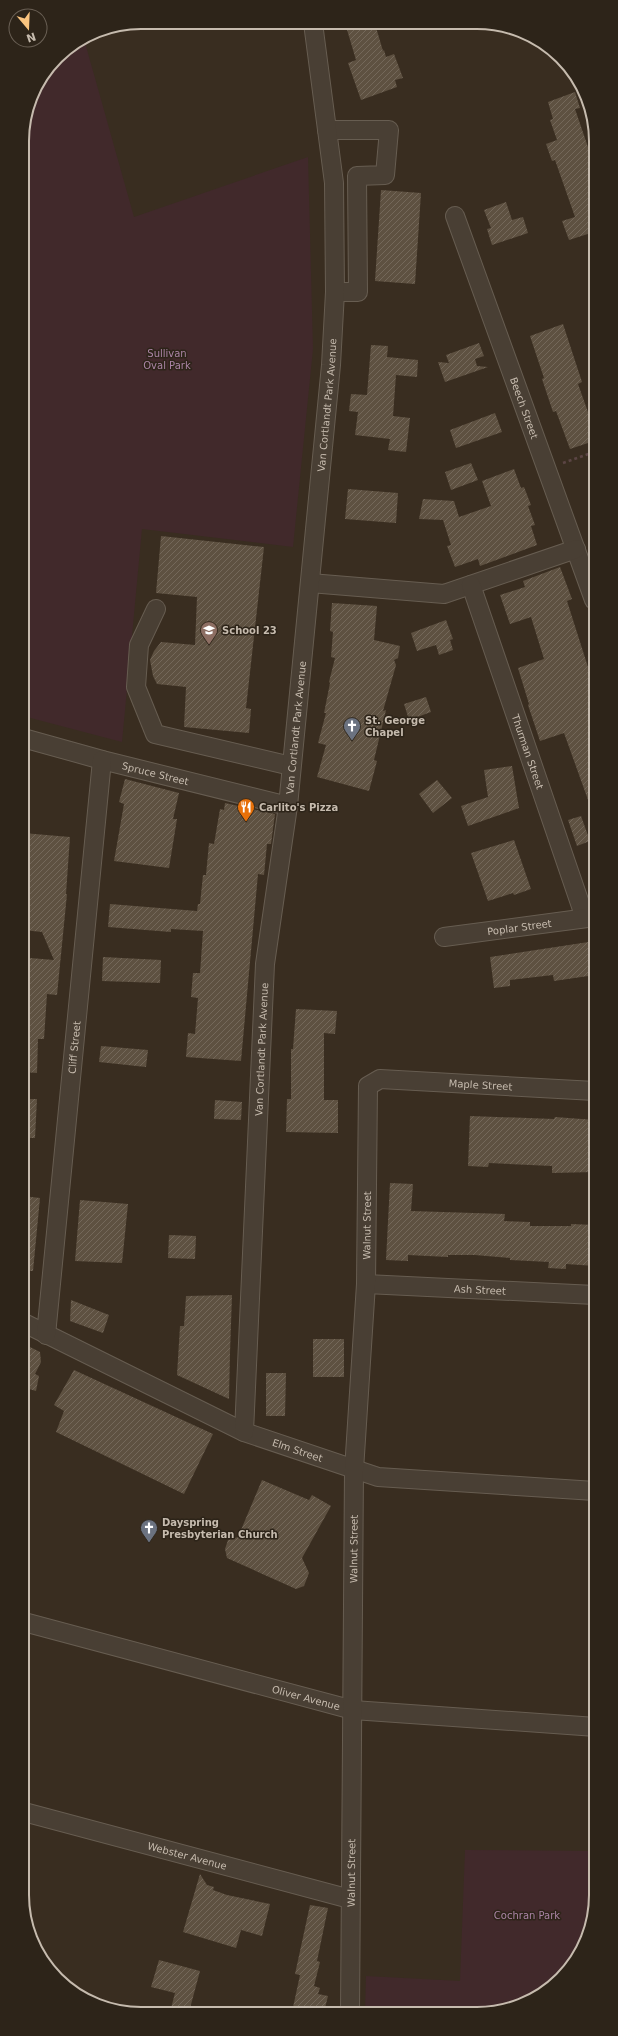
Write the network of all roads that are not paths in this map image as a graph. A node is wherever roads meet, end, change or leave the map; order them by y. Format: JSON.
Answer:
{"nodes":[{"id":1,"x":314,"y":29,"type":"edge"},
{"id":2,"x":328,"y":130,"type":"junction"},
{"id":3,"x":333,"y":176,"type":"junction"},
{"id":4,"x":357,"y":176,"type":"junction"},
{"id":5,"x":455,"y":216,"type":"dead end"},
{"id":6,"x":336,"y":292,"type":"junction"},
{"id":7,"x":576,"y":549,"type":"junction"},
{"id":8,"x":310,"y":583,"type":"junction"},
{"id":9,"x":471,"y":585,"type":"junction"},
{"id":10,"x":589,"y":586,"type":"edge"},
{"id":11,"x":156,"y":609,"type":"dead end"},
{"id":12,"x":29,"y":740,"type":"edge"},
{"id":13,"x":102,"y":760,"type":"junction"},
{"id":14,"x":292,"y":766,"type":"junction"},
{"id":15,"x":288,"y":806,"type":"junction"},
{"id":16,"x":589,"y":915,"type":"edge"},
{"id":17,"x":589,"y":918,"type":"edge"},
{"id":18,"x":444,"y":937,"type":"dead end"},
{"id":19,"x":368,"y":1086,"type":"joint"},
{"id":20,"x":589,"y":1091,"type":"edge"},
{"id":21,"x":366,"y":1284,"type":"junction"},
{"id":22,"x":589,"y":1295,"type":"edge"},
{"id":23,"x":29,"y":1326,"type":"edge"},
{"id":24,"x":46,"y":1335,"type":"junction"},
{"id":25,"x":244,"y":1432,"type":"junction"},
{"id":26,"x":354,"y":1470,"type":"junction"},
{"id":27,"x":589,"y":1491,"type":"edge"},
{"id":28,"x":29,"y":1623,"type":"edge"},
{"id":29,"x":353,"y":1710,"type":"junction"},
{"id":30,"x":589,"y":1727,"type":"edge"},
{"id":31,"x":29,"y":1813,"type":"edge"},
{"id":32,"x":350,"y":1899,"type":"junction"},
{"id":33,"x":350,"y":2007,"type":"edge"}],
"edges":[{"from":1,"to":2,"type":"street","name":"Van Cortlandt Park Avenue"},
{"from":2,"to":3,"type":"street","name":"Van Cortlandt Park Avenue"},
{"from":2,"to":4,"type":"street"},
{"from":3,"to":4,"type":"street"},
{"from":3,"to":6,"type":"street","name":"Van Cortlandt Park Avenue"},
{"from":4,"to":6,"type":"street"},
{"from":5,"to":7,"type":"street","name":"Beech Street"},
{"from":6,"to":8,"type":"street","name":"Van Cortlandt Park Avenue"},
{"from":7,"to":9,"type":"street"},
{"from":7,"to":10,"type":"street","name":"Beech Street"},
{"from":8,"to":9,"type":"street"},
{"from":8,"to":14,"type":"street","name":"Van Cortlandt Park Avenue"},
{"from":9,"to":16,"type":"street","name":"Thurman Street"},
{"from":11,"to":14,"type":"street"},
{"from":12,"to":13,"type":"street","name":"Spruce Street"},
{"from":13,"to":15,"type":"street","name":"Spruce Street"},
{"from":13,"to":24,"type":"street","name":"Cliff Street"},
{"from":14,"to":15,"type":"street","name":"Van Cortlandt Park Avenue"},
{"from":15,"to":25,"type":"street","name":"Van Cortlandt Park Avenue"},
{"from":17,"to":18,"type":"street","name":"Poplar Street"},
{"from":19,"to":20,"type":"street","name":"Maple Street"},
{"from":19,"to":21,"type":"street","name":"Walnut Street"},
{"from":21,"to":22,"type":"street","name":"Ash Street"},
{"from":21,"to":26,"type":"street","name":"Walnut Street"},
{"from":23,"to":24,"type":"street","name":"Elm Street"},
{"from":24,"to":25,"type":"street","name":"Elm Street"},
{"from":25,"to":26,"type":"street","name":"Elm Street"},
{"from":26,"to":27,"type":"street","name":"Elm Street"},
{"from":26,"to":29,"type":"street","name":"Walnut Street"},
{"from":28,"to":29,"type":"street","name":"Oliver Avenue"},
{"from":29,"to":30,"type":"street","name":"Oliver Avenue"},
{"from":29,"to":32,"type":"street","name":"Walnut Street"},
{"from":31,"to":32,"type":"street","name":"Webster Avenue"},
{"from":32,"to":33,"type":"street","name":"Walnut Street"}]}
